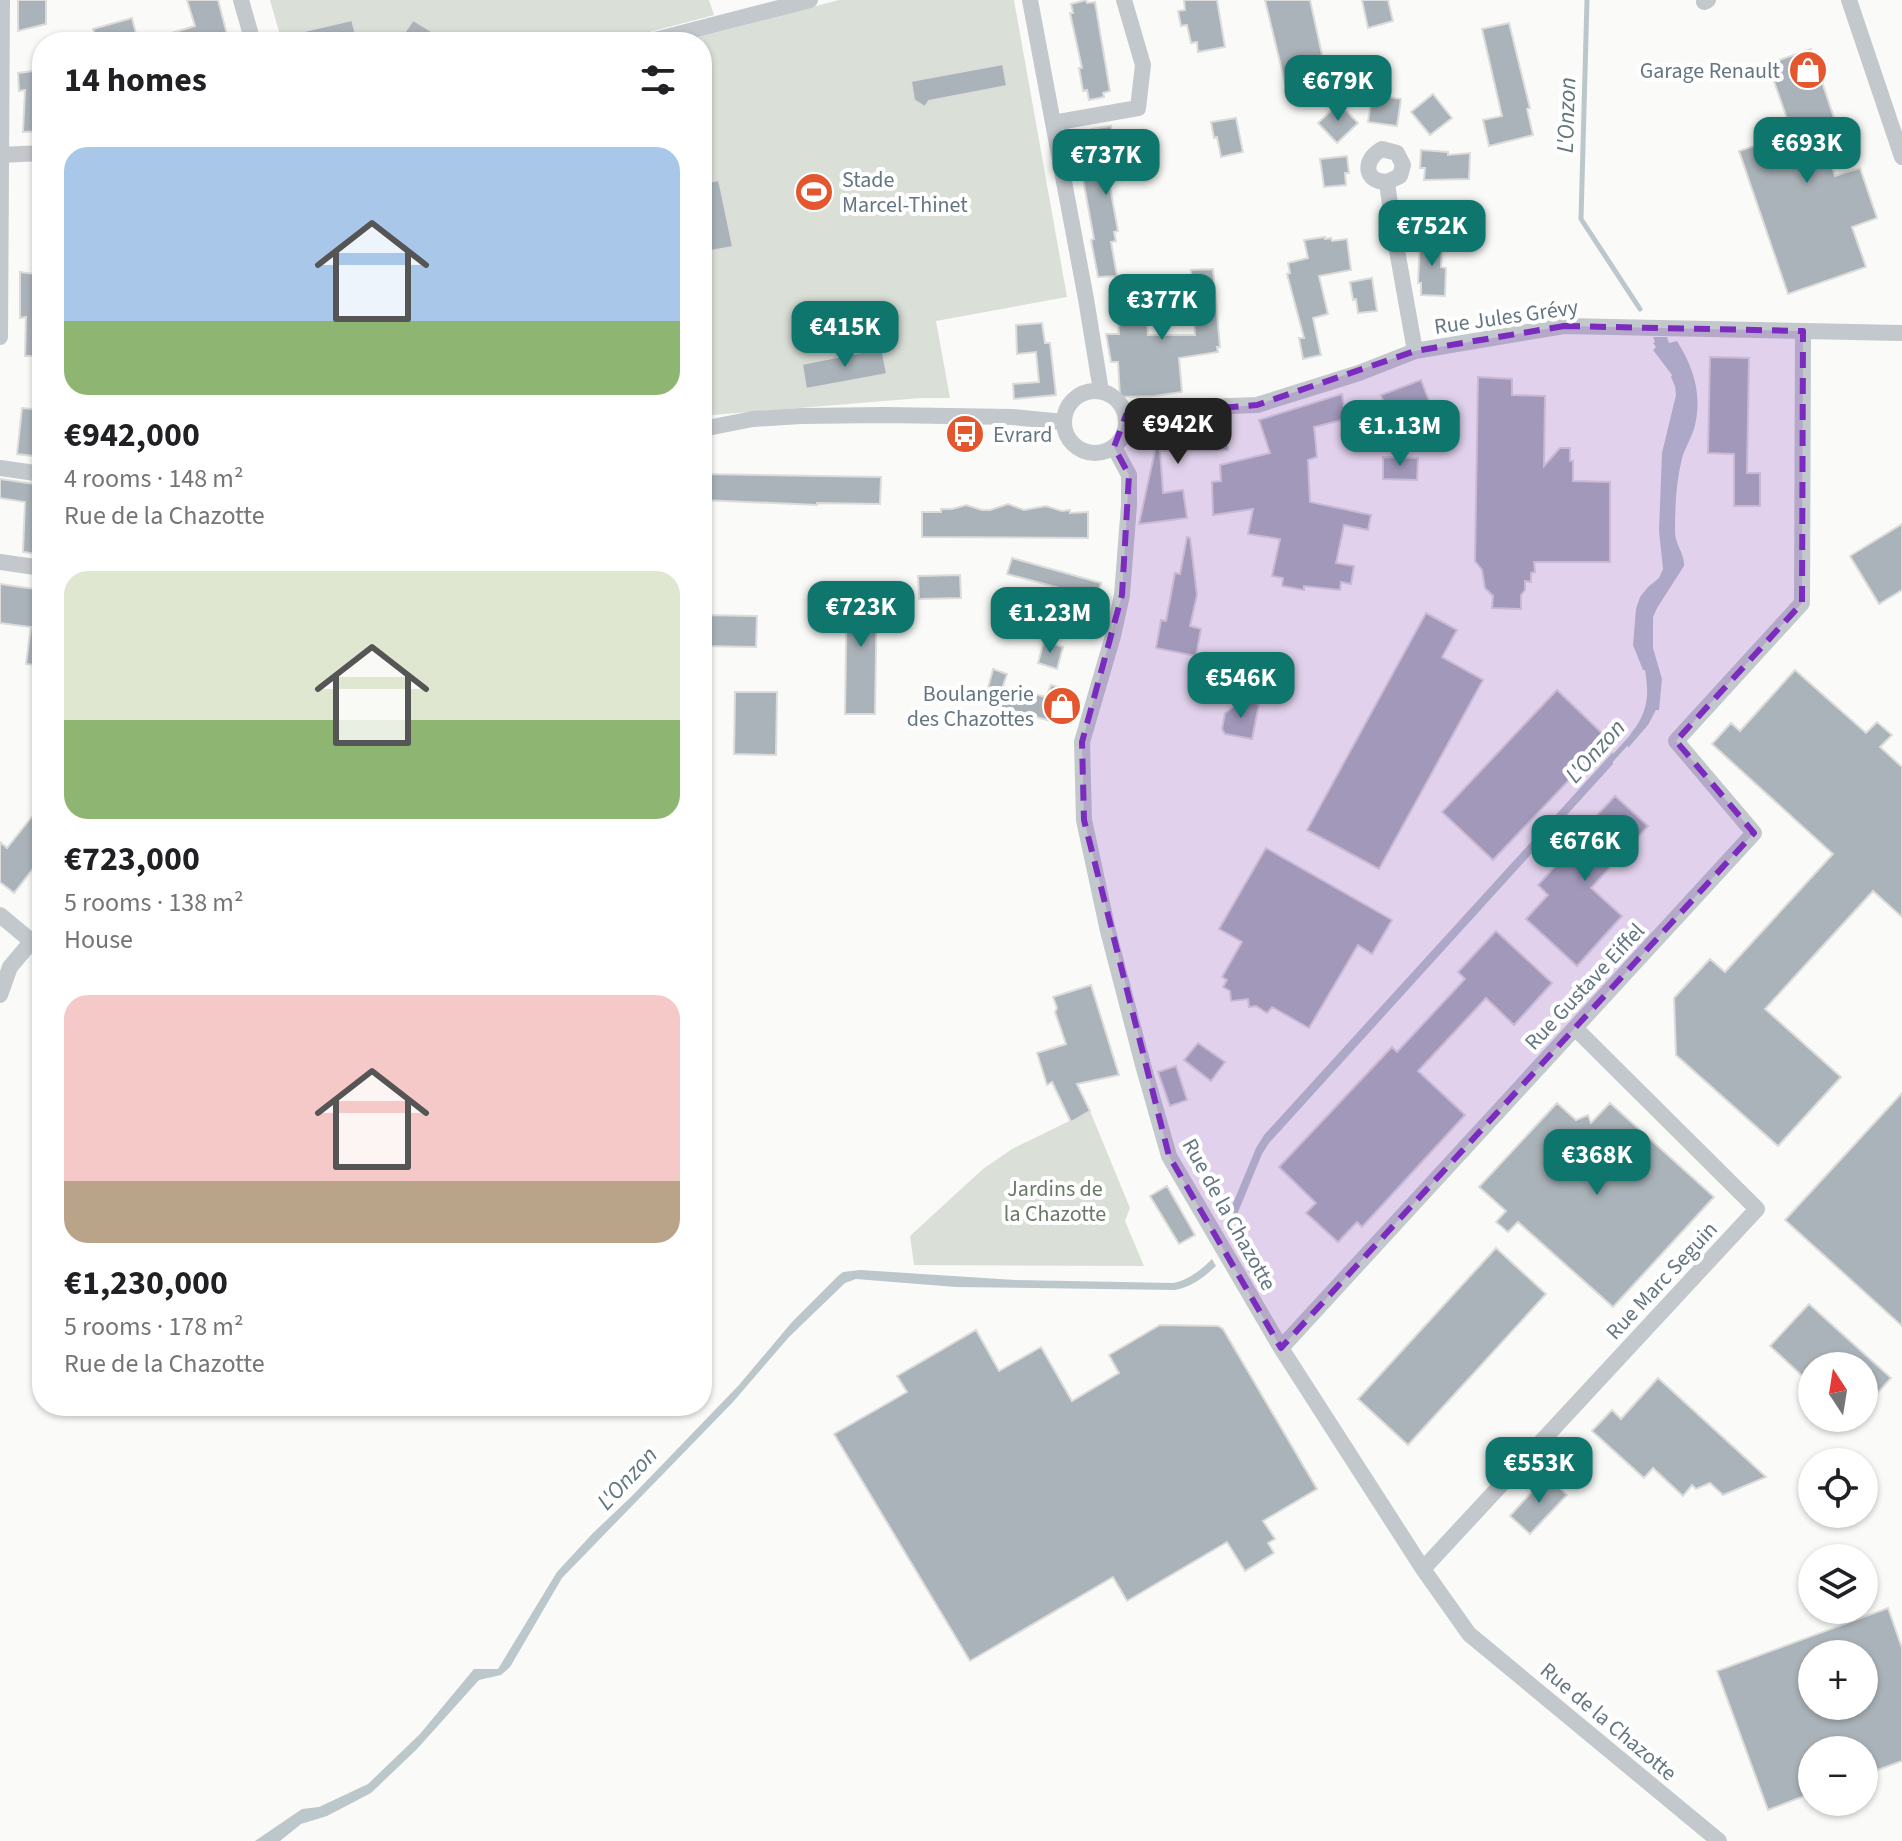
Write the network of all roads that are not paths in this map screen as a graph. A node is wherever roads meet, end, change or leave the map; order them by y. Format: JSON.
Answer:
{"nodes":[{"id":1,"x":2,"y":0,"type":"edge"},
{"id":2,"x":241,"y":0,"type":"edge"},
{"id":3,"x":810,"y":0,"type":"edge"},
{"id":4,"x":1030,"y":0,"type":"edge"},
{"id":5,"x":1124,"y":0,"type":"edge"},
{"id":6,"x":1849,"y":0,"type":"edge"},
{"id":7,"x":250,"y":32,"type":"edge"},
{"id":8,"x":686,"y":32,"type":"edge"},
{"id":9,"x":1053,"y":123,"type":"junction"},
{"id":10,"x":32,"y":153,"type":"edge"},
{"id":11,"x":1,"y":155,"type":"edge"},
{"id":12,"x":1902,"y":157,"type":"edge"},
{"id":13,"x":1387,"y":182,"type":"dead end"},
{"id":14,"x":1803,"y":331,"type":"junction"},
{"id":15,"x":1902,"y":333,"type":"edge"},
{"id":16,"x":0,"y":337,"type":"edge"},
{"id":17,"x":1415,"y":351,"type":"junction"},
{"id":18,"x":1101,"y":391,"type":"junction"},
{"id":19,"x":1126,"y":415,"type":"junction"},
{"id":20,"x":1064,"y":422,"type":"junction"},
{"id":21,"x":712,"y":427,"type":"edge"},
{"id":22,"x":1114,"y":447,"type":"junction"},
{"id":23,"x":0,"y":468,"type":"edge"},
{"id":24,"x":32,"y":473,"type":"edge"},
{"id":25,"x":0,"y":562,"type":"edge"},
{"id":26,"x":32,"y":567,"type":"edge"},
{"id":27,"x":0,"y":915,"type":"edge"},
{"id":28,"x":32,"y":941,"type":"edge"},
{"id":29,"x":32,"y":949,"type":"edge"},
{"id":30,"x":0,"y":995,"type":"edge"},
{"id":31,"x":1575,"y":1028,"type":"junction"},
{"id":32,"x":1281,"y":1348,"type":"junction"},
{"id":33,"x":1423,"y":1569,"type":"junction"},
{"id":34,"x":1719,"y":1841,"type":"edge"}],
"edges":[{"from":1,"to":11,"type":"street"},
{"from":2,"to":7,"type":"street"},
{"from":3,"to":8,"type":"street"},
{"from":4,"to":9,"type":"street"},
{"from":5,"to":9,"type":"street"},
{"from":6,"to":12,"type":"street"},
{"from":9,"to":18,"type":"street"},
{"from":10,"to":11,"type":"street"},
{"from":11,"to":16,"type":"street"},
{"from":13,"to":17,"type":"street"},
{"from":14,"to":15,"type":"street","name":"Rue Jules Grévy"},
{"from":14,"to":17,"type":"street","name":"Rue Jules Grévy"},
{"from":14,"to":31,"type":"street","name":"Rue Gustave Eiffel"},
{"from":17,"to":19,"type":"street","name":"Rue Jules Grévy"},
{"from":18,"to":19,"type":"street"},
{"from":18,"to":20,"type":"street"},
{"from":19,"to":22,"type":"street"},
{"from":20,"to":21,"type":"street"},
{"from":20,"to":22,"type":"street"},
{"from":22,"to":32,"type":"street","name":"Rue de la Chazotte"},
{"from":23,"to":24,"type":"street"},
{"from":25,"to":26,"type":"street"},
{"from":27,"to":28,"type":"street"},
{"from":29,"to":30,"type":"street"},
{"from":31,"to":32,"type":"street","name":"Rue Gustave Eiffel"},
{"from":31,"to":33,"type":"street","name":"Rue Marc Seguin"},
{"from":32,"to":33,"type":"street","name":"Rue de la Chazotte"},
{"from":33,"to":34,"type":"street","name":"Rue de la Chazotte"}]}
